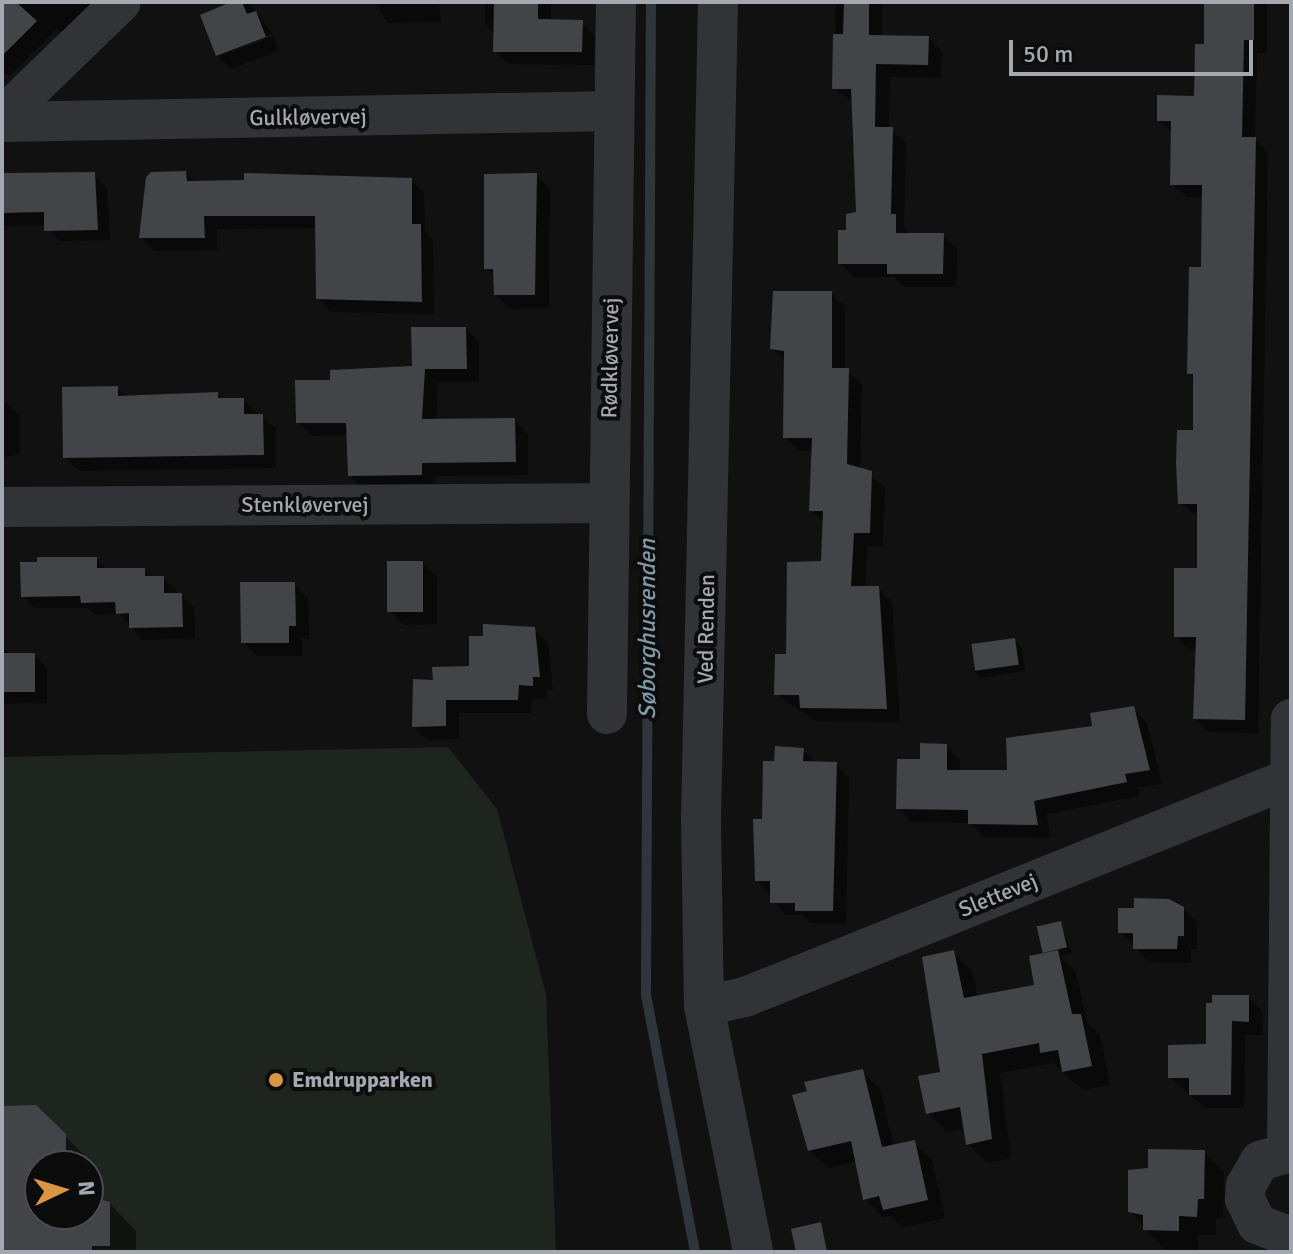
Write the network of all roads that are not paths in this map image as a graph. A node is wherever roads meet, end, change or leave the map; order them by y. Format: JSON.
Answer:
{"nodes":[{"id":1,"x":121,"y":2,"type":"edge"},
{"id":2,"x":616,"y":2,"type":"edge"},
{"id":3,"x":718,"y":2,"type":"edge"},
{"id":4,"x":614,"y":111,"type":"junction"},
{"id":5,"x":2,"y":120,"type":"edge"},
{"id":6,"x":608,"y":503,"type":"junction"},
{"id":7,"x":2,"y":507,"type":"edge"},
{"id":8,"x":607,"y":714,"type":"dead end"},
{"id":9,"x":1291,"y":719,"type":"edge"},
{"id":10,"x":1291,"y":778,"type":"edge"},
{"id":11,"x":704,"y":1006,"type":"junction"},
{"id":12,"x":1289,"y":1151,"type":"edge"},
{"id":13,"x":1291,"y":1237,"type":"edge"},
{"id":14,"x":753,"y":1252,"type":"edge"}],
"edges":[{"from":1,"to":5,"type":"street"},
{"from":2,"to":4,"type":"street","name":"Rødkløvervej"},
{"from":3,"to":11,"type":"street","name":"Ved Renden"},
{"from":4,"to":5,"type":"street","name":"Gulkløvervej"},
{"from":4,"to":6,"type":"street","name":"Rødkløvervej"},
{"from":6,"to":7,"type":"street","name":"Stenkløvervej"},
{"from":6,"to":8,"type":"street","name":"Rødkløvervej"},
{"from":9,"to":10,"type":"street"},
{"from":10,"to":11,"type":"street","name":"Slettevej"},
{"from":10,"to":12,"type":"street"},
{"from":11,"to":14,"type":"street","name":"Ved Renden"},
{"from":12,"to":13,"type":"street"}]}
